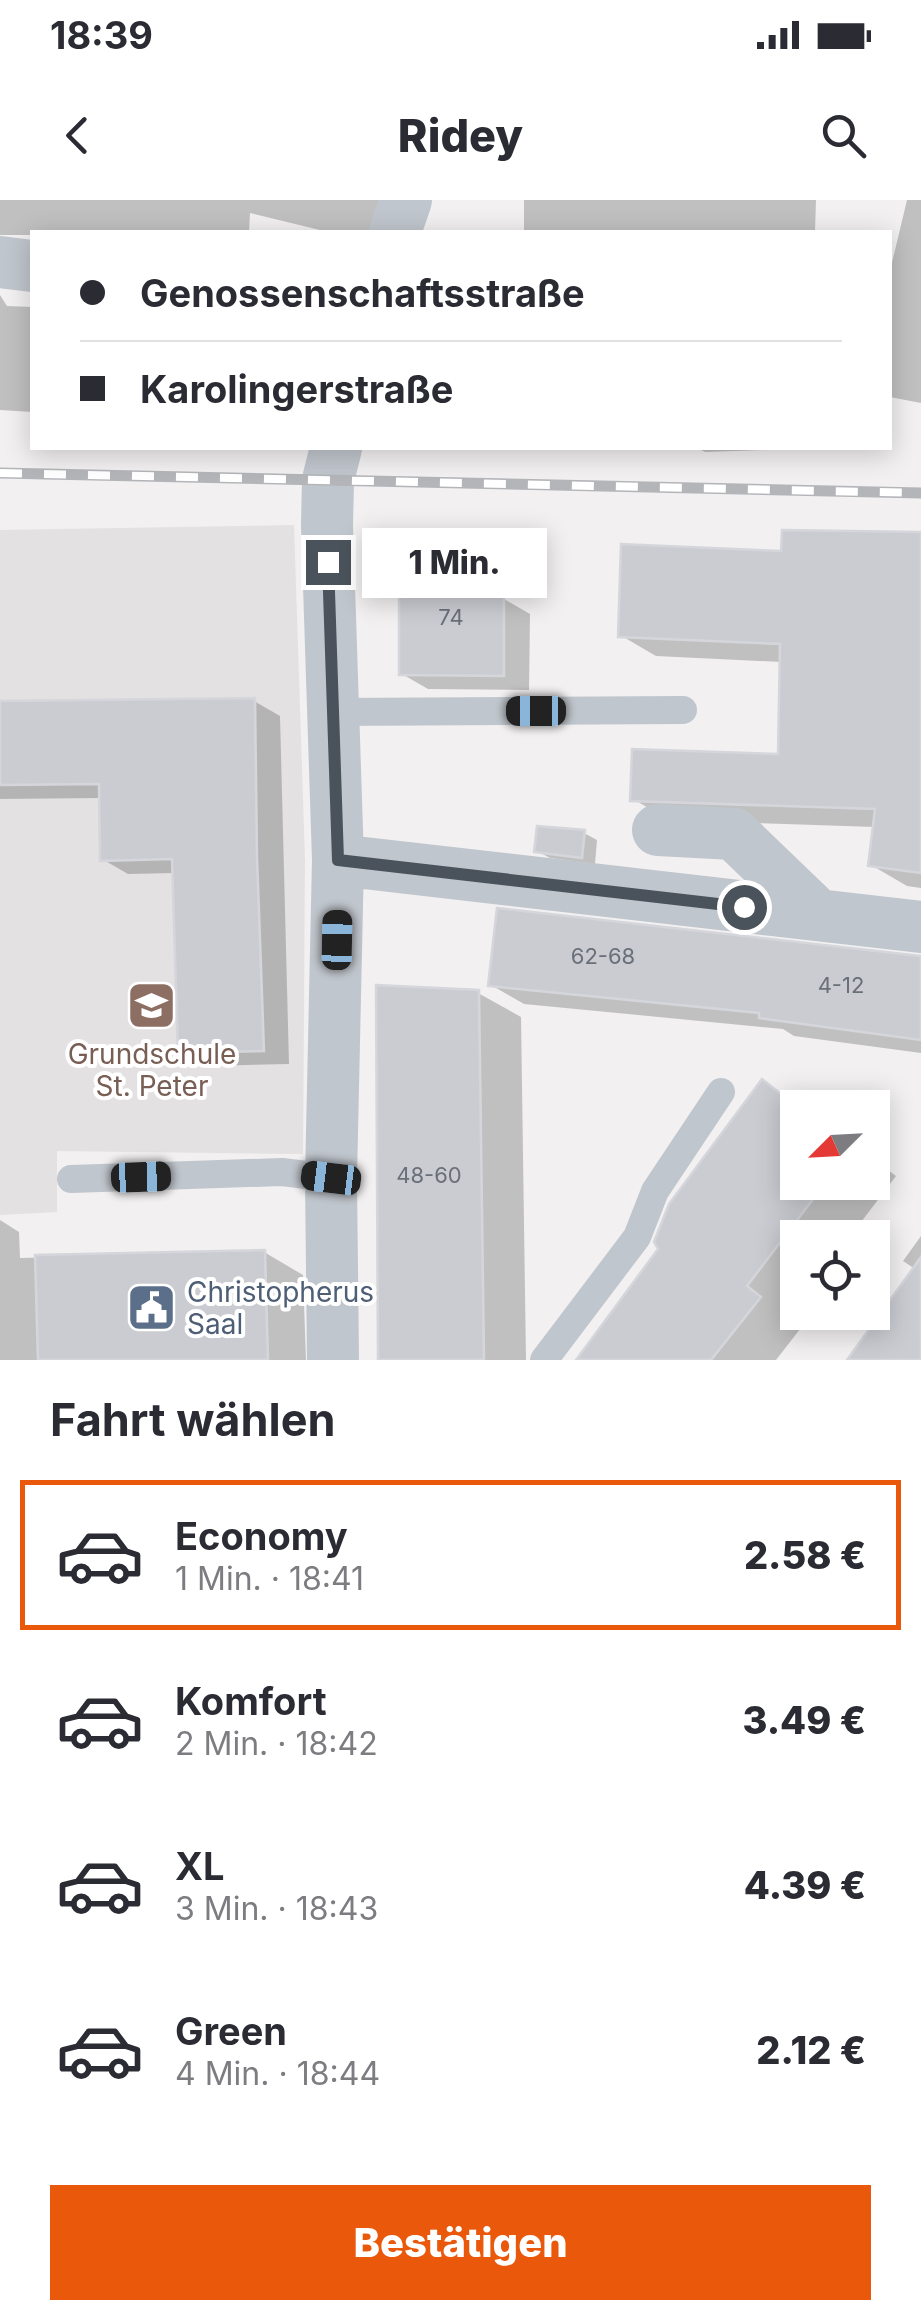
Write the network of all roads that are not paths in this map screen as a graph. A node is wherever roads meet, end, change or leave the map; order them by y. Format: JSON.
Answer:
{"nodes":[{"id":1,"x":406,"y":200,"type":"edge"},
{"id":2,"x":396,"y":230,"type":"edge"},
{"id":3,"x":0,"y":262,"type":"edge"},
{"id":4,"x":30,"y":266,"type":"edge"},
{"id":5,"x":336,"y":450,"type":"edge"},
{"id":6,"x":683,"y":710,"type":"dead end"},
{"id":7,"x":333,"y":712,"type":"junction"},
{"id":8,"x":658,"y":830,"type":"dead end"},
{"id":9,"x":338,"y":860,"type":"junction"},
{"id":10,"x":818,"y":915,"type":"junction"},
{"id":11,"x":921,"y":927,"type":"edge"},
{"id":12,"x":721,"y":1092,"type":"dead end"},
{"id":13,"x":331,"y":1178,"type":"junction"},
{"id":14,"x":70,"y":1179,"type":"dead end"},
{"id":15,"x":333,"y":1360,"type":"edge"},
{"id":16,"x":544,"y":1360,"type":"edge"}],
"edges":[{"from":1,"to":2,"type":"street"},
{"from":3,"to":4,"type":"street"},
{"from":5,"to":7,"type":"street"},
{"from":6,"to":7,"type":"lane"},
{"from":7,"to":9,"type":"street"},
{"from":8,"to":10,"type":"street"},
{"from":9,"to":10,"type":"street"},
{"from":9,"to":13,"type":"street"},
{"from":10,"to":11,"type":"street"},
{"from":12,"to":16,"type":"lane"},
{"from":13,"to":14,"type":"lane"},
{"from":13,"to":15,"type":"street"}]}
